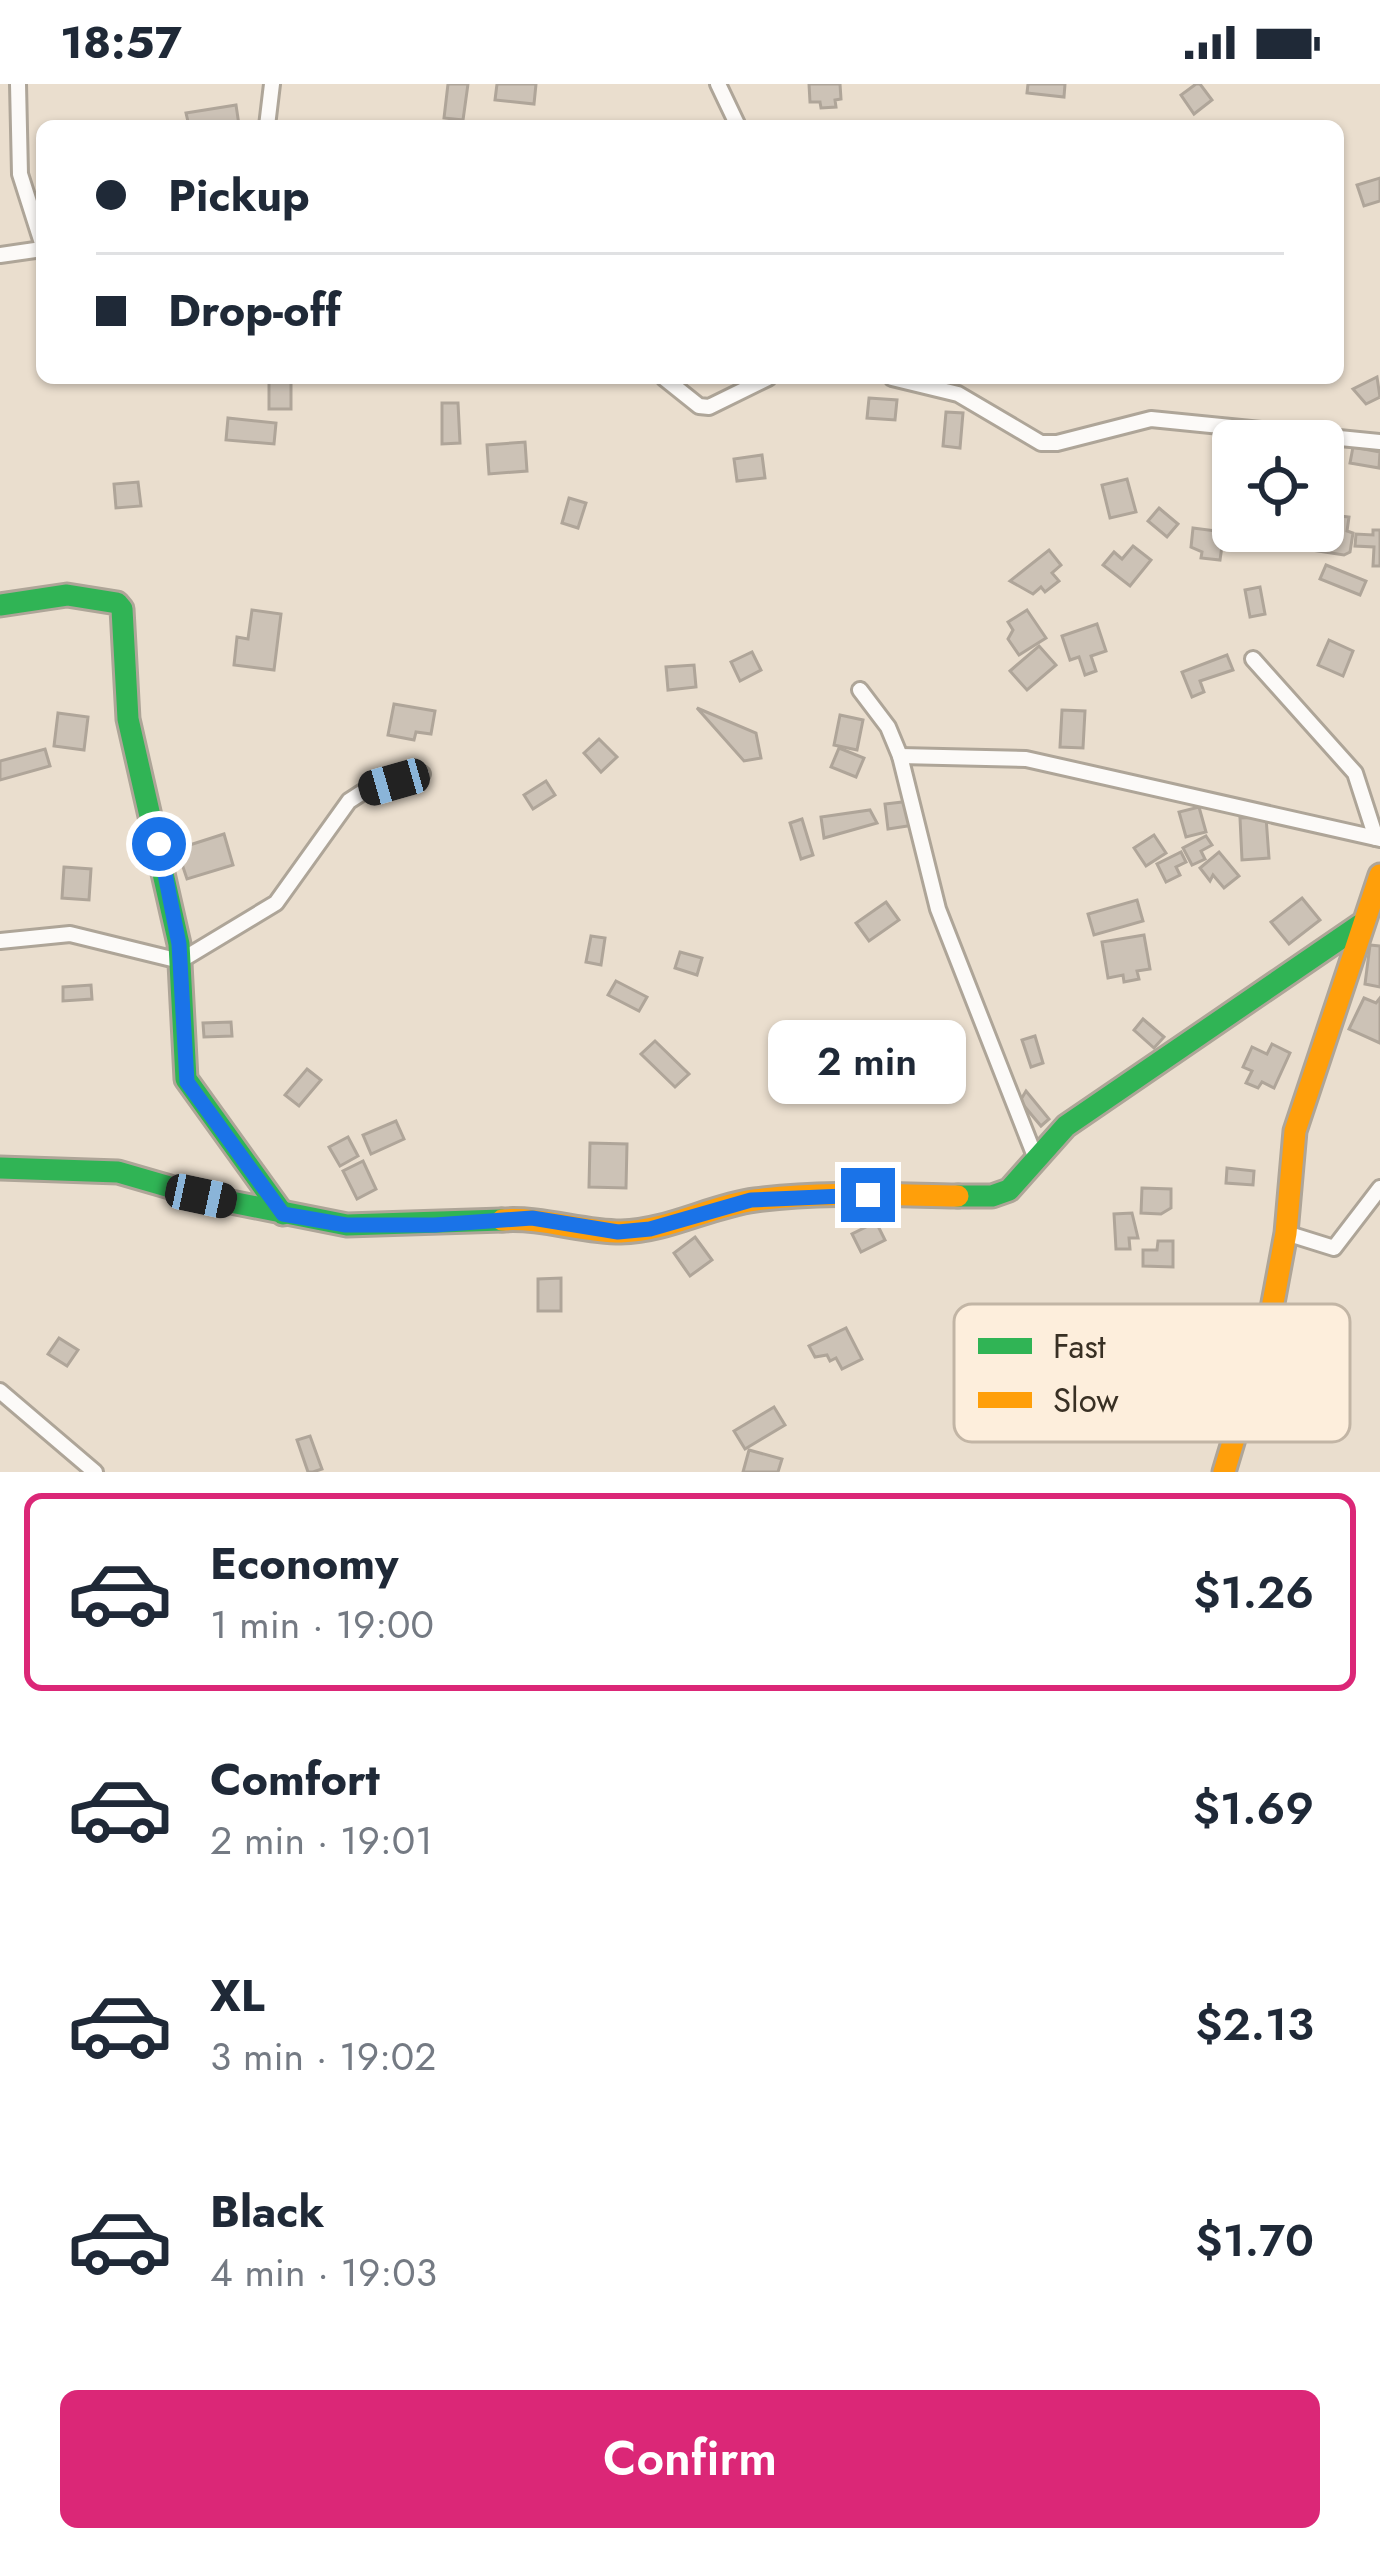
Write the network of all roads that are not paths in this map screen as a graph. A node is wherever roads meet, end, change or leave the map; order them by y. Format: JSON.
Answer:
{"nodes":[{"id":1,"x":18,"y":84,"type":"edge"},
{"id":2,"x":272,"y":84,"type":"edge"},
{"id":3,"x":718,"y":84,"type":"edge"},
{"id":4,"x":268,"y":120,"type":"edge"},
{"id":5,"x":736,"y":120,"type":"edge"},
{"id":6,"x":36,"y":226,"type":"edge"},
{"id":7,"x":36,"y":247,"type":"edge"},
{"id":8,"x":0,"y":255,"type":"edge"},
{"id":9,"x":672,"y":384,"type":"edge"},
{"id":10,"x":756,"y":384,"type":"edge"},
{"id":11,"x":917,"y":384,"type":"edge"},
{"id":12,"x":1380,"y":442,"type":"edge"},
{"id":13,"x":0,"y":605,"type":"edge"},
{"id":14,"x":1252,"y":658,"type":"dead end"},
{"id":15,"x":860,"y":690,"type":"dead end"},
{"id":16,"x":900,"y":756,"type":"junction"},
{"id":17,"x":422,"y":774,"type":"dead end"},
{"id":18,"x":1378,"y":838,"type":"edge"},
{"id":19,"x":1380,"y":874,"type":"edge"},
{"id":20,"x":1360,"y":925,"type":"junction"},
{"id":21,"x":0,"y":941,"type":"edge"},
{"id":22,"x":180,"y":961,"type":"junction"},
{"id":23,"x":1036,"y":1159,"type":"junction"},
{"id":24,"x":0,"y":1168,"type":"edge"},
{"id":25,"x":1380,"y":1188,"type":"edge"},
{"id":26,"x":283,"y":1214,"type":"junction"},
{"id":27,"x":1286,"y":1233,"type":"junction"},
{"id":28,"x":1272,"y":1304,"type":"edge"},
{"id":29,"x":0,"y":1391,"type":"edge"},
{"id":30,"x":1233,"y":1442,"type":"edge"},
{"id":31,"x":95,"y":1472,"type":"edge"},
{"id":32,"x":1224,"y":1472,"type":"edge"}],
"edges":[{"from":1,"to":6,"type":"street"},
{"from":2,"to":4,"type":"street"},
{"from":3,"to":5,"type":"street"},
{"from":7,"to":8,"type":"street"},
{"from":9,"to":10,"type":"street"},
{"from":11,"to":12,"type":"street"},
{"from":13,"to":22,"type":"street"},
{"from":14,"to":18,"type":"street"},
{"from":15,"to":16,"type":"street"},
{"from":16,"to":18,"type":"street"},
{"from":16,"to":23,"type":"street"},
{"from":17,"to":22,"type":"street"},
{"from":19,"to":20,"type":"street"},
{"from":20,"to":23,"type":"street"},
{"from":20,"to":27,"type":"street"},
{"from":21,"to":22,"type":"street"},
{"from":22,"to":26,"type":"street"},
{"from":23,"to":26,"type":"street"},
{"from":24,"to":26,"type":"street"},
{"from":25,"to":27,"type":"street"},
{"from":27,"to":28,"type":"street"},
{"from":29,"to":31,"type":"street"},
{"from":30,"to":32,"type":"street"}]}
